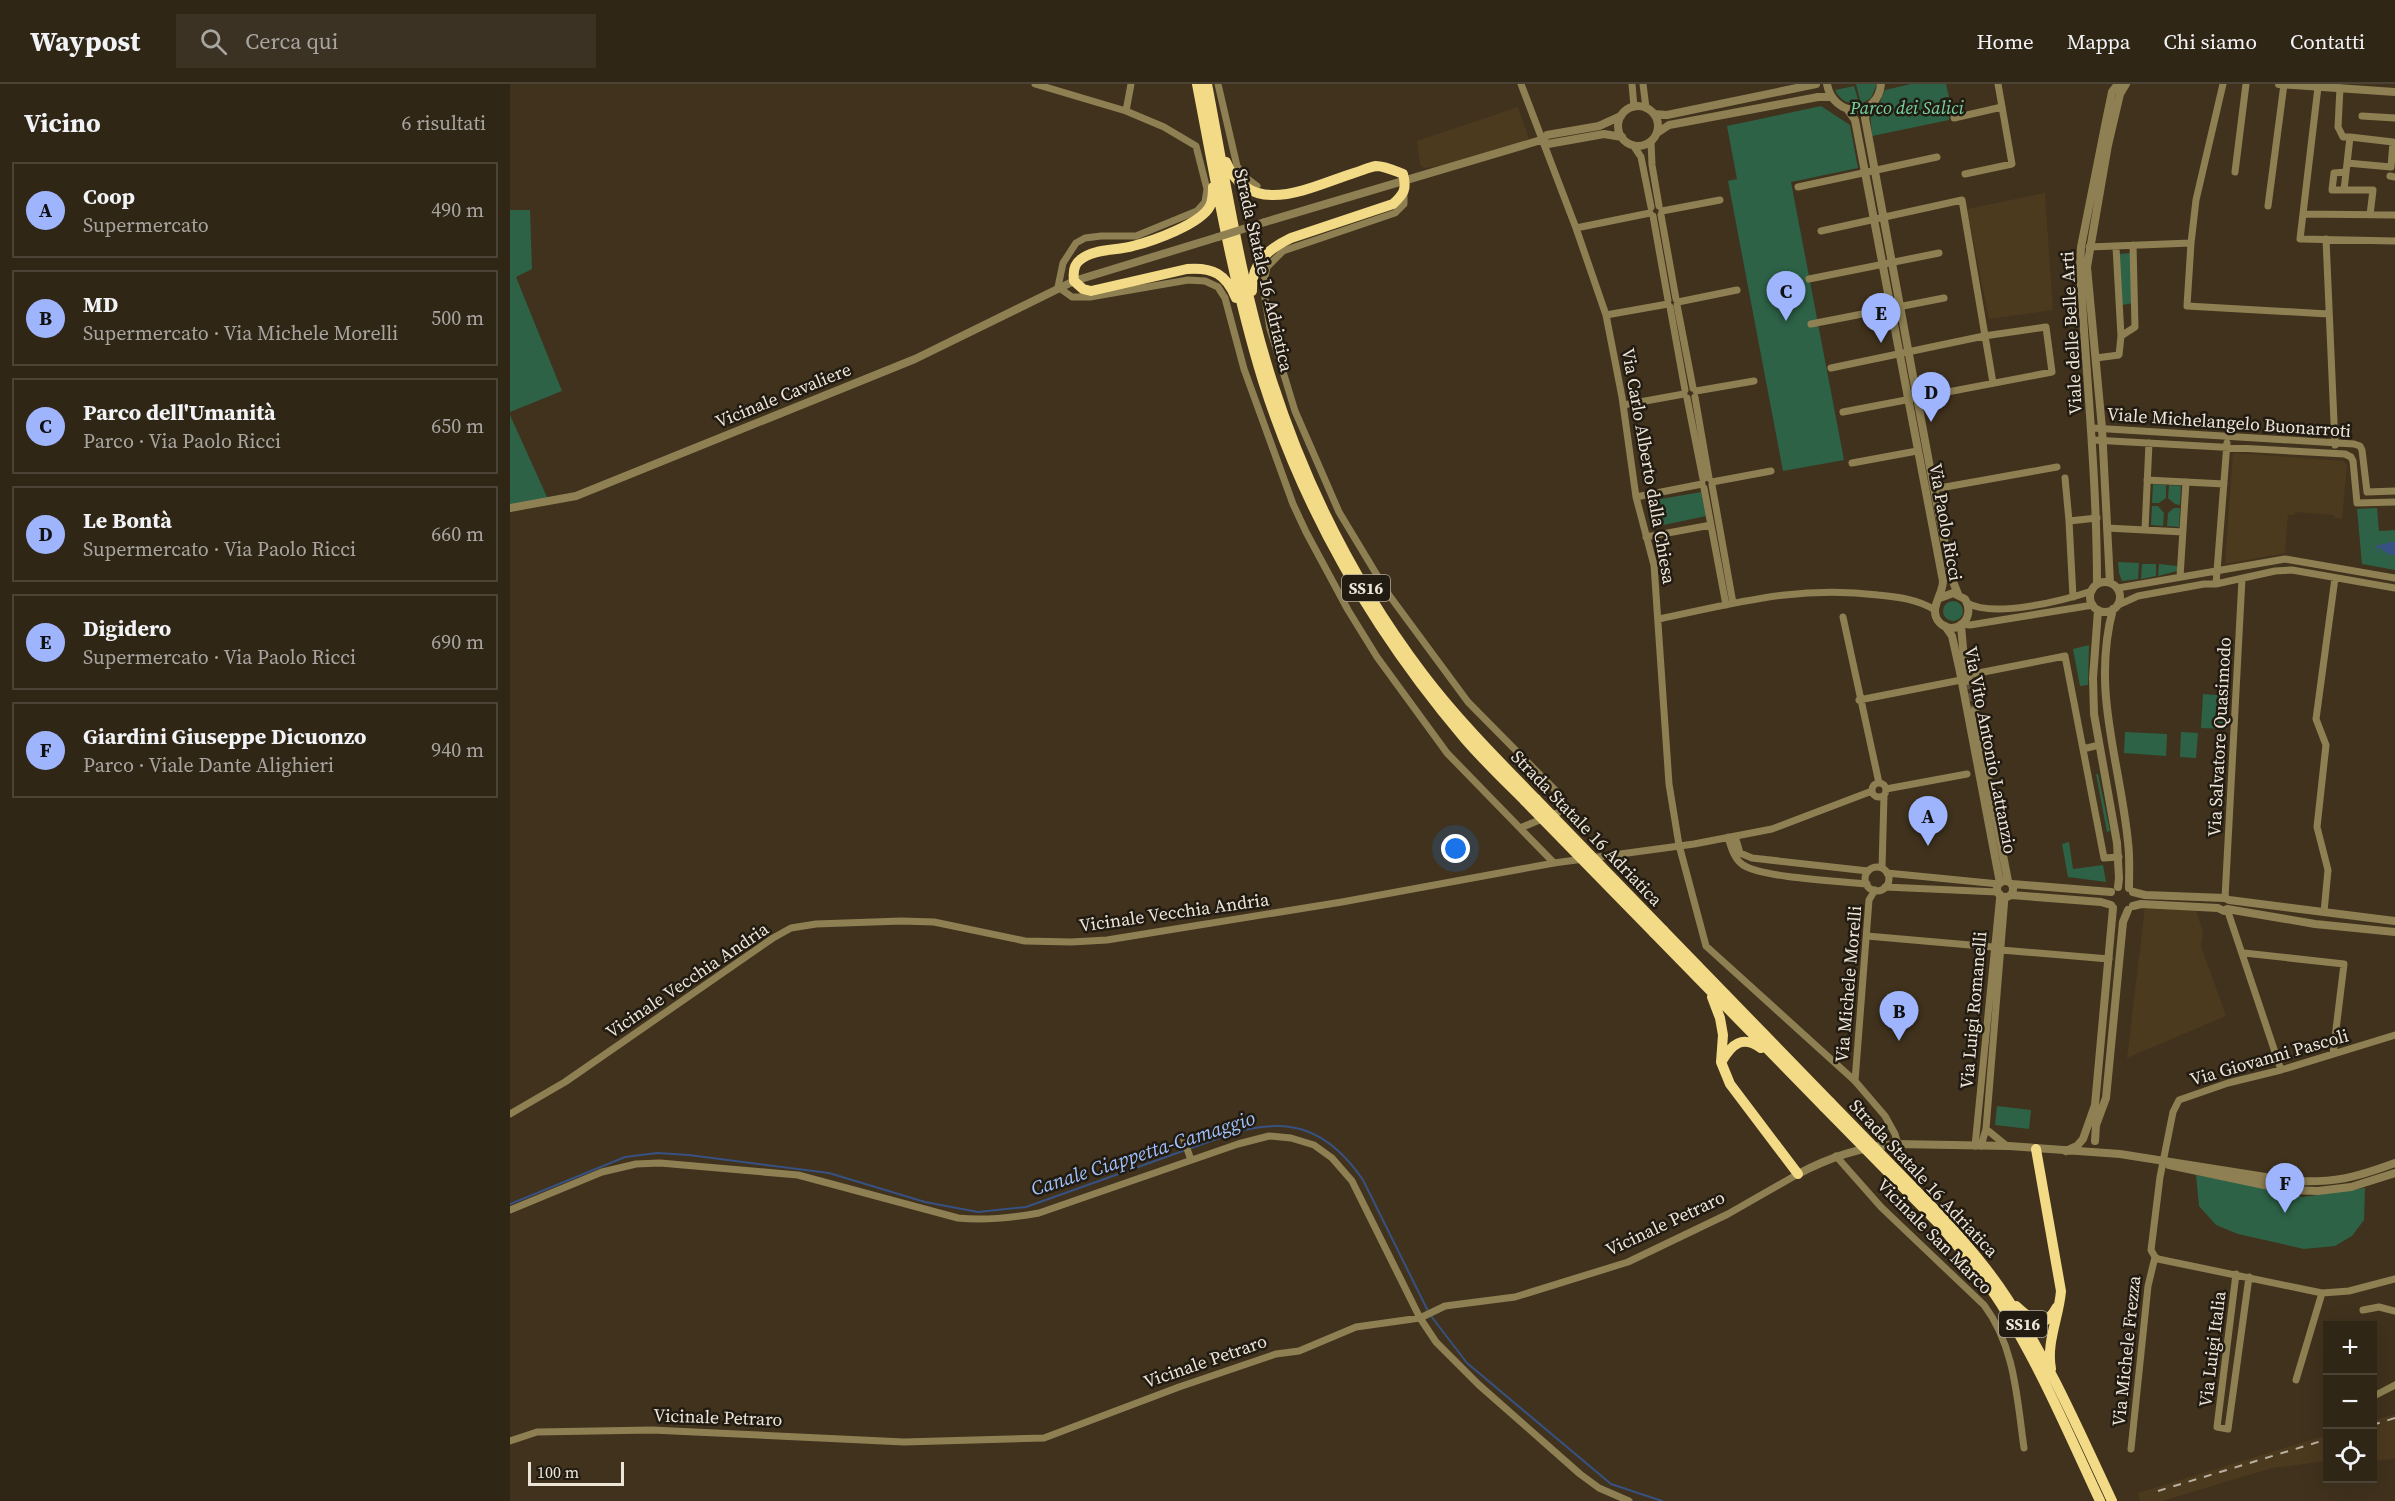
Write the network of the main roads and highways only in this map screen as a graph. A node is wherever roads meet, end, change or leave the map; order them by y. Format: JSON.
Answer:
{"nodes":[{"id":1,"x":1197,"y":84,"type":"edge"},
{"id":2,"x":1207,"y":84,"type":"edge"},
{"id":3,"x":1218,"y":146,"type":"junction"},
{"id":4,"x":1211,"y":157,"type":"junction"},
{"id":5,"x":1253,"y":310,"type":"junction"},
{"id":6,"x":1247,"y":326,"type":"junction"},
{"id":7,"x":1531,"y":800,"type":"junction"},
{"id":8,"x":1658,"y":931,"type":"junction"},
{"id":9,"x":1708,"y":989,"type":"junction"},
{"id":10,"x":1721,"y":1062,"type":"junction"},
{"id":11,"x":1780,"y":1062,"type":"junction"},
{"id":12,"x":1827,"y":1105,"type":"junction"},
{"id":13,"x":2036,"y":1149,"type":"road end"},
{"id":14,"x":1798,"y":1174,"type":"road end"},
{"id":15,"x":1942,"y":1222,"type":"junction"},
{"id":16,"x":2008,"y":1299,"type":"junction"},
{"id":17,"x":2060,"y":1301,"type":"junction"},
{"id":18,"x":2052,"y":1378,"type":"junction"},
{"id":19,"x":2078,"y":1443,"type":"junction"},
{"id":20,"x":2100,"y":1501,"type":"edge"},
{"id":21,"x":2112,"y":1501,"type":"edge"}],
"edges":[{"from":1,"to":4,"type":"highway","name":"Strada Statale 16 Adriatica","number":"SS16"},
{"from":2,"to":3,"type":"highway","name":"Strada Statale 16 Adriatica","number":"SS16"},
{"from":3,"to":5,"type":"highway","name":"Strada Statale 16 Adriatica","number":"SS16"},
{"from":3,"to":5,"type":"highway"},
{"from":4,"to":6,"type":"highway","name":"Strada Statale 16 Adriatica","number":"SS16"},
{"from":4,"to":6,"type":"highway"},
{"from":5,"to":7,"type":"highway","name":"Strada Statale 16 Adriatica","number":"SS16"},
{"from":6,"to":7,"type":"highway","name":"Strada Statale 16 Adriatica","number":"SS16"},
{"from":7,"to":8,"type":"highway","name":"Strada Statale 16 Adriatica","number":"SS16","bridge":true},
{"from":8,"to":9,"type":"highway","name":"Strada Statale 16 Adriatica","number":"SS16"},
{"from":8,"to":12,"type":"highway","name":"Strada Statale 16 Adriatica","number":"SS16"},
{"from":9,"to":10,"type":"highway"},
{"from":9,"to":11,"type":"highway","name":"Strada Statale 16 Adriatica","number":"SS16"},
{"from":10,"to":11,"type":"highway"},
{"from":10,"to":14,"type":"highway"},
{"from":11,"to":12,"type":"highway","name":"Strada Statale 16 Adriatica","number":"SS16"},
{"from":12,"to":15,"type":"highway","name":"Strada Statale 16 Adriatica","number":"SS16","bridge":true},
{"from":13,"to":17,"type":"highway"},
{"from":15,"to":16,"type":"highway","name":"Strada Statale 16 Adriatica","number":"SS16"},
{"from":15,"to":19,"type":"highway","name":"Strada Statale 16 Adriatica","number":"SS16"},
{"from":16,"to":17,"type":"highway"},
{"from":16,"to":18,"type":"highway","name":"Strada Statale 16 Adriatica","number":"SS16"},
{"from":17,"to":18,"type":"highway"},
{"from":18,"to":19,"type":"highway","name":"Strada Statale 16 Adriatica","number":"SS16"},
{"from":19,"to":20,"type":"highway","name":"Strada Statale 16 Adriatica","number":"SS16"},
{"from":19,"to":21,"type":"highway","name":"Strada Statale 16 Adriatica","number":"SS16"}]}
